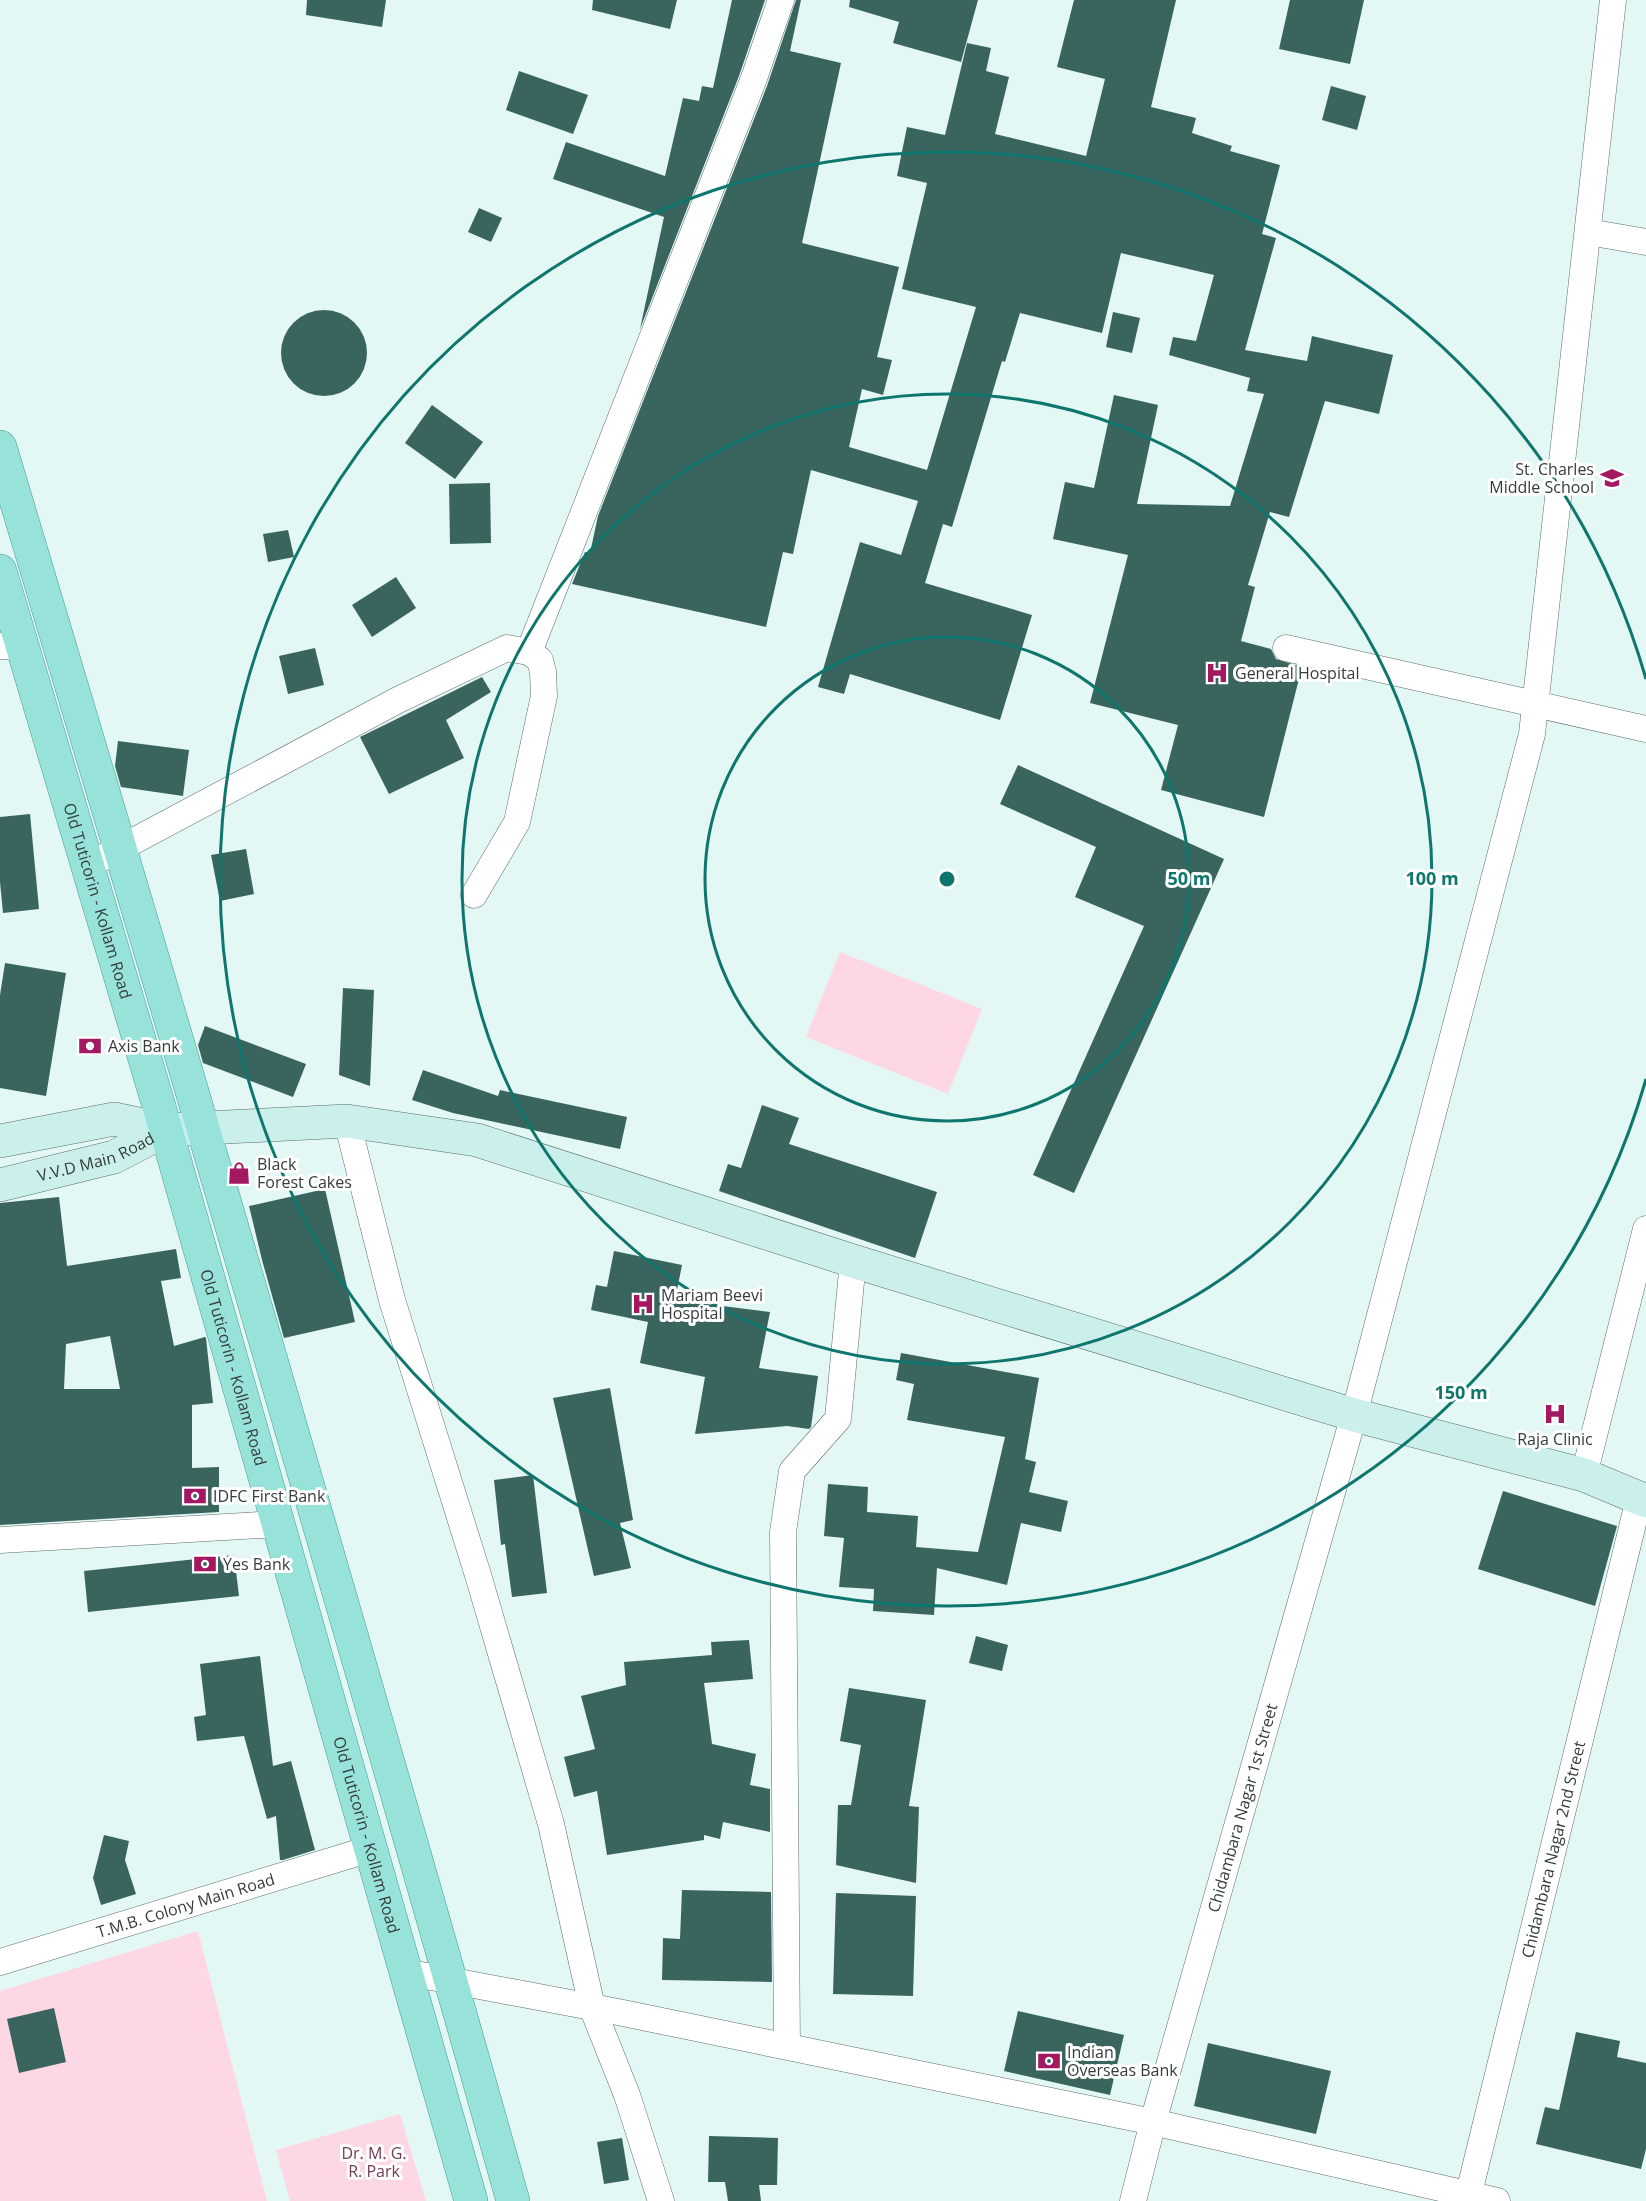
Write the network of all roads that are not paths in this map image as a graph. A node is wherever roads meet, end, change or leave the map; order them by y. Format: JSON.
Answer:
{"nodes":[{"id":1,"x":781,"y":0,"type":"edge"},
{"id":2,"x":1613,"y":0,"type":"edge"},
{"id":3,"x":1588,"y":232,"type":"junction"},
{"id":4,"x":1646,"y":242,"type":"edge"},
{"id":5,"x":0,"y":447,"type":"edge"},
{"id":6,"x":0,"y":571,"type":"edge"},
{"id":7,"x":11,"y":646,"type":"edge"},
{"id":8,"x":1286,"y":648,"type":"dead end"},
{"id":9,"x":530,"y":652,"type":"junction"},
{"id":10,"x":1536,"y":704,"type":"junction"},
{"id":11,"x":1646,"y":729,"type":"edge"},
{"id":12,"x":120,"y":848,"type":"junction"},
{"id":13,"x":87,"y":866,"type":"junction"},
{"id":14,"x":474,"y":895,"type":"dead end"},
{"id":15,"x":347,"y":1121,"type":"junction"},
{"id":16,"x":203,"y":1128,"type":"junction"},
{"id":17,"x":166,"y":1130,"type":"junction"},
{"id":18,"x":0,"y":1141,"type":"edge"},
{"id":19,"x":0,"y":1185,"type":"edge"},
{"id":20,"x":1646,"y":1229,"type":"edge"},
{"id":21,"x":853,"y":1261,"type":"junction"},
{"id":22,"x":1354,"y":1415,"type":"junction"},
{"id":23,"x":1584,"y":1475,"type":"junction"},
{"id":24,"x":1642,"y":1500,"type":"edge"},
{"id":25,"x":278,"y":1524,"type":"junction"},
{"id":26,"x":0,"y":1540,"type":"edge"},
{"id":27,"x":370,"y":1849,"type":"junction"},
{"id":28,"x":0,"y":1962,"type":"edge"},
{"id":29,"x":405,"y":1972,"type":"junction"},
{"id":30,"x":451,"y":1980,"type":"junction"},
{"id":31,"x":592,"y":2007,"type":"junction"},
{"id":32,"x":787,"y":2046,"type":"junction"},
{"id":33,"x":1153,"y":2122,"type":"junction"},
{"id":34,"x":1468,"y":2198,"type":"edge"},
{"id":35,"x":471,"y":2201,"type":"edge"},
{"id":36,"x":513,"y":2201,"type":"edge"},
{"id":37,"x":661,"y":2201,"type":"edge"},
{"id":38,"x":1133,"y":2201,"type":"edge"},
{"id":39,"x":1497,"y":2201,"type":"edge"}],
"edges":[{"from":1,"to":9,"type":"street"},
{"from":2,"to":3,"type":"street","name":"Chidambara Nagar 1st Street"},
{"from":3,"to":4,"type":"street"},
{"from":3,"to":10,"type":"street","name":"Chidambara Nagar 1st Street"},
{"from":5,"to":12,"type":"main road"},
{"from":6,"to":7,"type":"main road","name":"Old Tuticorin - Kollam Road"},
{"from":7,"to":13,"type":"main road","name":"Old Tuticorin - Kollam Road"},
{"from":8,"to":10,"type":"street"},
{"from":9,"to":12,"type":"street"},
{"from":9,"to":14,"type":"street"},
{"from":10,"to":11,"type":"street"},
{"from":10,"to":22,"type":"street","name":"Chidambara Nagar 1st Street"},
{"from":12,"to":13,"type":"street"},
{"from":12,"to":16,"type":"main road"},
{"from":13,"to":17,"type":"main road","name":"Old Tuticorin - Kollam Road"},
{"from":15,"to":16,"type":"main road"},
{"from":15,"to":21,"type":"main road"},
{"from":15,"to":31,"type":"street"},
{"from":16,"to":17,"type":"main road"},
{"from":16,"to":30,"type":"main road"},
{"from":17,"to":18,"type":"main road","name":"V.V.D Main Road"},
{"from":17,"to":19,"type":"main road","name":"V.V.D Main Road"},
{"from":17,"to":25,"type":"main road","name":"Old Tuticorin - Kollam Road"},
{"from":20,"to":23,"type":"street"},
{"from":21,"to":22,"type":"main road"},
{"from":21,"to":32,"type":"street"},
{"from":22,"to":23,"type":"main road"},
{"from":22,"to":33,"type":"street","name":"Chidambara Nagar 1st Street"},
{"from":23,"to":24,"type":"main road"},
{"from":24,"to":34,"type":"street","name":"Chidambara Nagar 2nd Street"},
{"from":25,"to":26,"type":"street"},
{"from":25,"to":27,"type":"main road","name":"Old Tuticorin - Kollam Road"},
{"from":27,"to":28,"type":"street","name":"T.M.B. Colony Main Road"},
{"from":27,"to":29,"type":"main road","name":"Old Tuticorin - Kollam Road"},
{"from":29,"to":30,"type":"street"},
{"from":29,"to":35,"type":"main road","name":"Old Tuticorin - Kollam Road"},
{"from":30,"to":31,"type":"street"},
{"from":30,"to":36,"type":"main road"},
{"from":31,"to":32,"type":"street"},
{"from":31,"to":37,"type":"street"},
{"from":32,"to":33,"type":"street"},
{"from":33,"to":34,"type":"street"},
{"from":33,"to":38,"type":"street","name":"Chidambara Nagar 1st Street"},
{"from":34,"to":39,"type":"street"}]}
